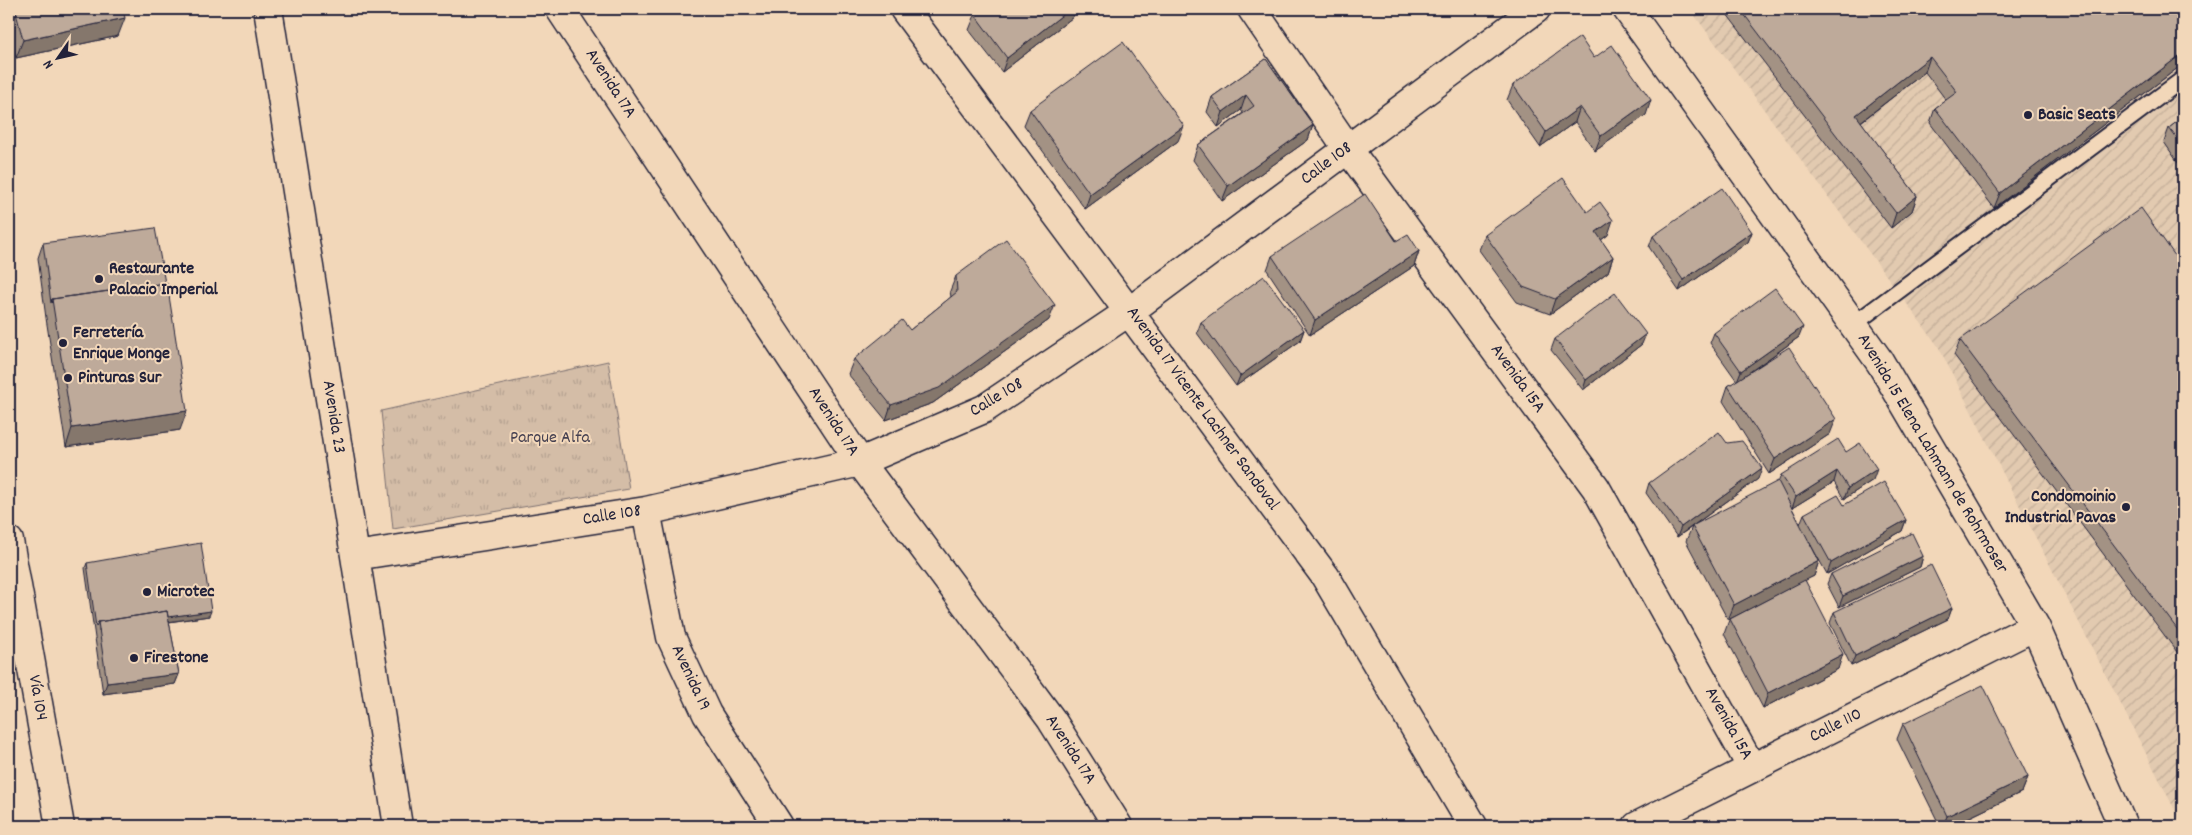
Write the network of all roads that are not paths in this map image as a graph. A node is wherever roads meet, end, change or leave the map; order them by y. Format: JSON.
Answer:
{"nodes":[{"id":1,"x":268,"y":9,"type":"edge"},
{"id":2,"x":560,"y":9,"type":"edge"},
{"id":3,"x":904,"y":9,"type":"edge"},
{"id":4,"x":1252,"y":9,"type":"edge"},
{"id":5,"x":1536,"y":9,"type":"edge"},
{"id":6,"x":1627,"y":9,"type":"edge"},
{"id":7,"x":2183,"y":79,"type":"edge"},
{"id":8,"x":1348,"y":149,"type":"junction"},
{"id":9,"x":1130,"y":311,"type":"junction"},
{"id":10,"x":1854,"y":324,"type":"junction"},
{"id":11,"x":860,"y":462,"type":"junction"},
{"id":12,"x":646,"y":511,"type":"junction"},
{"id":13,"x":9,"y":541,"type":"edge"},
{"id":14,"x":355,"y":556,"type":"junction"},
{"id":15,"x":2035,"y":626,"type":"junction"},
{"id":16,"x":1752,"y":768,"type":"junction"},
{"id":17,"x":60,"y":826,"type":"edge"},
{"id":18,"x":398,"y":826,"type":"edge"},
{"id":19,"x":779,"y":826,"type":"edge"},
{"id":20,"x":1118,"y":826,"type":"edge"},
{"id":21,"x":1473,"y":826,"type":"edge"},
{"id":22,"x":1637,"y":826,"type":"edge"},
{"id":23,"x":2123,"y":826,"type":"edge"}],
"edges":[{"from":1,"to":14,"type":"street","name":"Avenida 23"},
{"from":2,"to":11,"type":"street","name":"Avenida 17A"},
{"from":3,"to":9,"type":"street","name":"Avenida 17 Vicente Lachner Sandoval"},
{"from":4,"to":8,"type":"street","name":"Avenida 15A"},
{"from":5,"to":8,"type":"street","name":"Calle 108"},
{"from":6,"to":10,"type":"street","name":"Avenida 15 Elena Lahmann de Rohrmoser"},
{"from":7,"to":10,"type":"lane"},
{"from":8,"to":9,"type":"street","name":"Calle 108"},
{"from":8,"to":16,"type":"street","name":"Avenida 15A"},
{"from":9,"to":11,"type":"street","name":"Calle 108"},
{"from":9,"to":21,"type":"street","name":"Avenida 17 Vicente Lachner Sandoval"},
{"from":10,"to":15,"type":"street","name":"Avenida 15 Elena Lahmann de Rohrmoser"},
{"from":11,"to":12,"type":"street","name":"Calle 108"},
{"from":11,"to":20,"type":"street","name":"Avenida 17A"},
{"from":12,"to":14,"type":"street","name":"Calle 108"},
{"from":12,"to":19,"type":"street","name":"Avenida 19"},
{"from":13,"to":17,"type":"street","name":"Vía 104"},
{"from":14,"to":18,"type":"street","name":"Avenida 23"},
{"from":15,"to":16,"type":"street","name":"Calle 110"},
{"from":15,"to":23,"type":"street","name":"Avenida 15 Elena Lahmann de Rohrmoser"},
{"from":16,"to":22,"type":"street","name":"Calle 110"}]}
